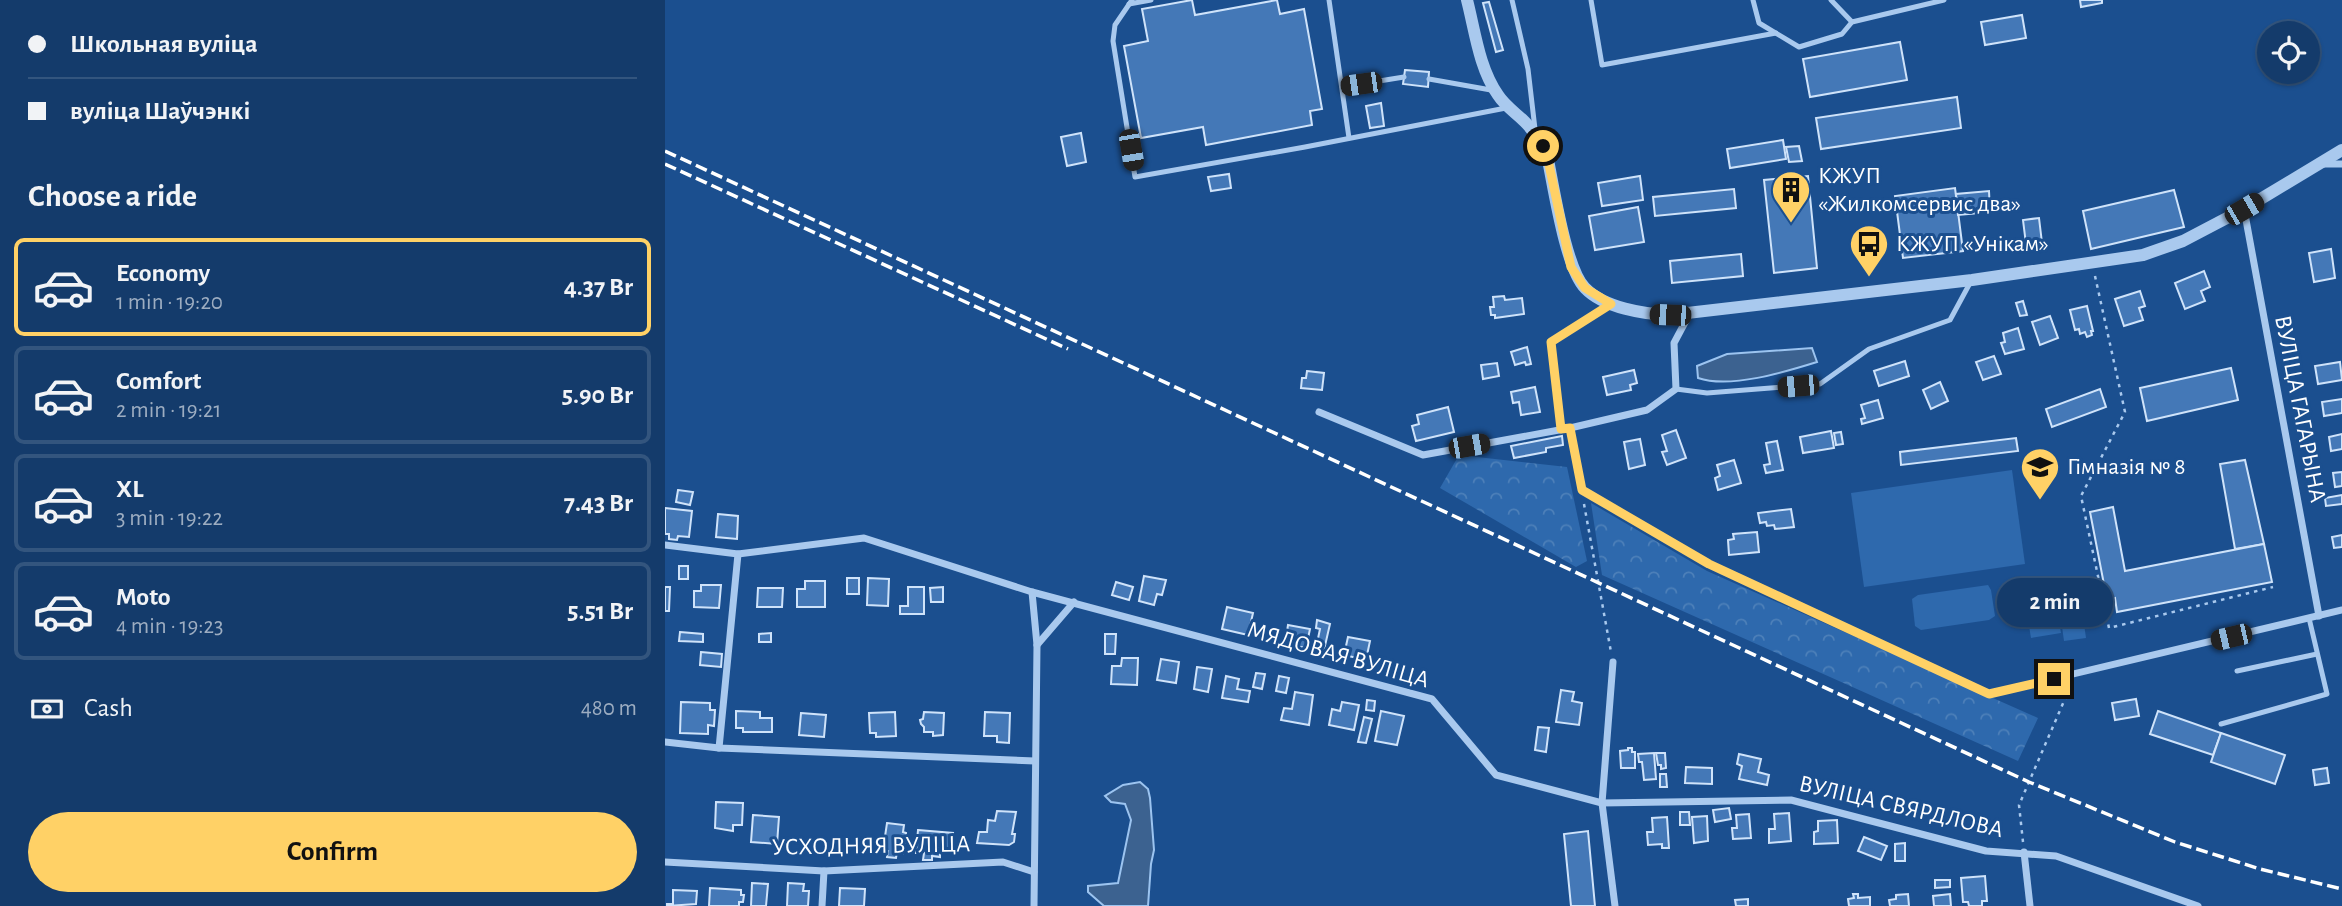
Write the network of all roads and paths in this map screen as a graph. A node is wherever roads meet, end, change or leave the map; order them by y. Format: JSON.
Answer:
{"nodes":[{"id":1,"x":1151,"y":0,"type":"edge"},
{"id":2,"x":1329,"y":0,"type":"edge"},
{"id":3,"x":1467,"y":0,"type":"edge"},
{"id":4,"x":1512,"y":0,"type":"edge"},
{"id":5,"x":1591,"y":0,"type":"edge"},
{"id":6,"x":1753,"y":0,"type":"edge"},
{"id":7,"x":1832,"y":0,"type":"edge"},
{"id":8,"x":1944,"y":0,"type":"edge"},
{"id":9,"x":1131,"y":2,"type":"edge"},
{"id":10,"x":1852,"y":22,"type":"junction"},
{"id":11,"x":1776,"y":33,"type":"junction"},
{"id":12,"x":1404,"y":77,"type":"dead end"},
{"id":13,"x":1429,"y":79,"type":"dead end"},
{"id":14,"x":1342,"y":87,"type":"junction"},
{"id":15,"x":1495,"y":90,"type":"junction"},
{"id":16,"x":1509,"y":107,"type":"junction"},
{"id":17,"x":1536,"y":136,"type":"junction"},
{"id":18,"x":1349,"y":138,"type":"junction"},
{"id":19,"x":2342,"y":150,"type":"edge"},
{"id":20,"x":2322,"y":164,"type":"junction"},
{"id":21,"x":2342,"y":164,"type":"edge"},
{"id":22,"x":2244,"y":209,"type":"junction"},
{"id":23,"x":2092,"y":262,"type":"junction"},
{"id":24,"x":1972,"y":280,"type":"junction"},
{"id":25,"x":1611,"y":304,"type":"junction"},
{"id":26,"x":1691,"y":313,"type":"junction"},
{"id":27,"x":1677,"y":389,"type":"junction"},
{"id":28,"x":1319,"y":412,"type":"dead end"},
{"id":29,"x":1570,"y":428,"type":"junction"},
{"id":30,"x":1561,"y":429,"type":"junction"},
{"id":31,"x":1582,"y":490,"type":"junction"},
{"id":32,"x":665,"y":545,"type":"edge"},
{"id":33,"x":738,"y":554,"type":"junction"},
{"id":34,"x":2273,"y":587,"type":"dead end"},
{"id":35,"x":1032,"y":592,"type":"junction"},
{"id":36,"x":1074,"y":602,"type":"junction"},
{"id":37,"x":2342,"y":610,"type":"edge"},
{"id":38,"x":2319,"y":616,"type":"junction"},
{"id":39,"x":2309,"y":618,"type":"junction"},
{"id":40,"x":1037,"y":645,"type":"junction"},
{"id":41,"x":2318,"y":654,"type":"junction"},
{"id":42,"x":1613,"y":662,"type":"joint"},
{"id":43,"x":2237,"y":671,"type":"dead end"},
{"id":44,"x":2076,"y":673,"type":"junction"},
{"id":45,"x":2221,"y":724,"type":"dead end"},
{"id":46,"x":665,"y":742,"type":"edge"},
{"id":47,"x":719,"y":748,"type":"junction"},
{"id":48,"x":1035,"y":761,"type":"junction"},
{"id":49,"x":1602,"y":803,"type":"junction"},
{"id":50,"x":2024,"y":852,"type":"junction"},
{"id":51,"x":665,"y":862,"type":"edge"},
{"id":52,"x":824,"y":871,"type":"junction"},
{"id":53,"x":1034,"y":872,"type":"junction"},
{"id":54,"x":823,"y":906,"type":"edge"},
{"id":55,"x":1034,"y":906,"type":"edge"},
{"id":56,"x":1615,"y":906,"type":"edge"},
{"id":57,"x":2031,"y":906,"type":"edge"},
{"id":58,"x":2198,"y":906,"type":"edge"}],
"edges":[{"from":1,"to":9,"type":"lane"},
{"from":2,"to":14,"type":"lane"},
{"from":3,"to":15,"type":"street"},
{"from":4,"to":17,"type":"lane"},
{"from":5,"to":11,"type":"lane"},
{"from":6,"to":11,"type":"lane"},
{"from":7,"to":10,"type":"lane"},
{"from":8,"to":10,"type":"lane"},
{"from":9,"to":18,"type":"lane"},
{"from":10,"to":11,"type":"lane"},
{"from":12,"to":14,"type":"lane"},
{"from":13,"to":15,"type":"lane"},
{"from":14,"to":18,"type":"lane"},
{"from":15,"to":16,"type":"street"},
{"from":16,"to":17,"type":"street"},
{"from":16,"to":18,"type":"lane"},
{"from":17,"to":25,"type":"street"},
{"from":19,"to":20,"type":"street"},
{"from":20,"to":21,"type":"street"},
{"from":20,"to":22,"type":"street"},
{"from":22,"to":23,"type":"street"},
{"from":22,"to":38,"type":"street","name":"ВУЛІЦА ГАГАРЫНА"},
{"from":23,"to":24,"type":"street"},
{"from":23,"to":34,"type":"path"},
{"from":24,"to":26,"type":"street"},
{"from":24,"to":27,"type":"lane"},
{"from":25,"to":26,"type":"street"},
{"from":25,"to":30,"type":"street"},
{"from":26,"to":27,"type":"street"},
{"from":27,"to":29,"type":"street"},
{"from":28,"to":30,"type":"street"},
{"from":29,"to":30,"type":"street"},
{"from":29,"to":31,"type":"street"},
{"from":31,"to":42,"type":"path"},
{"from":31,"to":44,"type":"street"},
{"from":32,"to":33,"type":"street"},
{"from":33,"to":35,"type":"street"},
{"from":33,"to":47,"type":"street"},
{"from":35,"to":36,"type":"street","name":"МЯДОВАЯ ВУЛІЦА"},
{"from":35,"to":40,"type":"street"},
{"from":36,"to":40,"type":"street"},
{"from":36,"to":49,"type":"street","name":"МЯДОВАЯ ВУЛІЦА"},
{"from":37,"to":38,"type":"street"},
{"from":38,"to":39,"type":"street"},
{"from":39,"to":41,"type":"lane"},
{"from":39,"to":44,"type":"street"},
{"from":40,"to":48,"type":"street"},
{"from":41,"to":43,"type":"lane"},
{"from":41,"to":45,"type":"lane"},
{"from":42,"to":49,"type":"street"},
{"from":44,"to":50,"type":"path"},
{"from":46,"to":47,"type":"street"},
{"from":47,"to":48,"type":"street"},
{"from":48,"to":53,"type":"street"},
{"from":49,"to":50,"type":"street","name":"ВУЛІЦА СВЯРДЛОВА"},
{"from":49,"to":56,"type":"street"},
{"from":50,"to":57,"type":"street"},
{"from":50,"to":58,"type":"street","name":"ВУЛІЦА СВЯРДЛОВА"},
{"from":51,"to":52,"type":"street","name":"УСХОДНЯЯ ВУЛІЦА"},
{"from":52,"to":53,"type":"street","name":"УСХОДНЯЯ ВУЛІЦА"},
{"from":52,"to":54,"type":"street"},
{"from":53,"to":55,"type":"street"}]}
